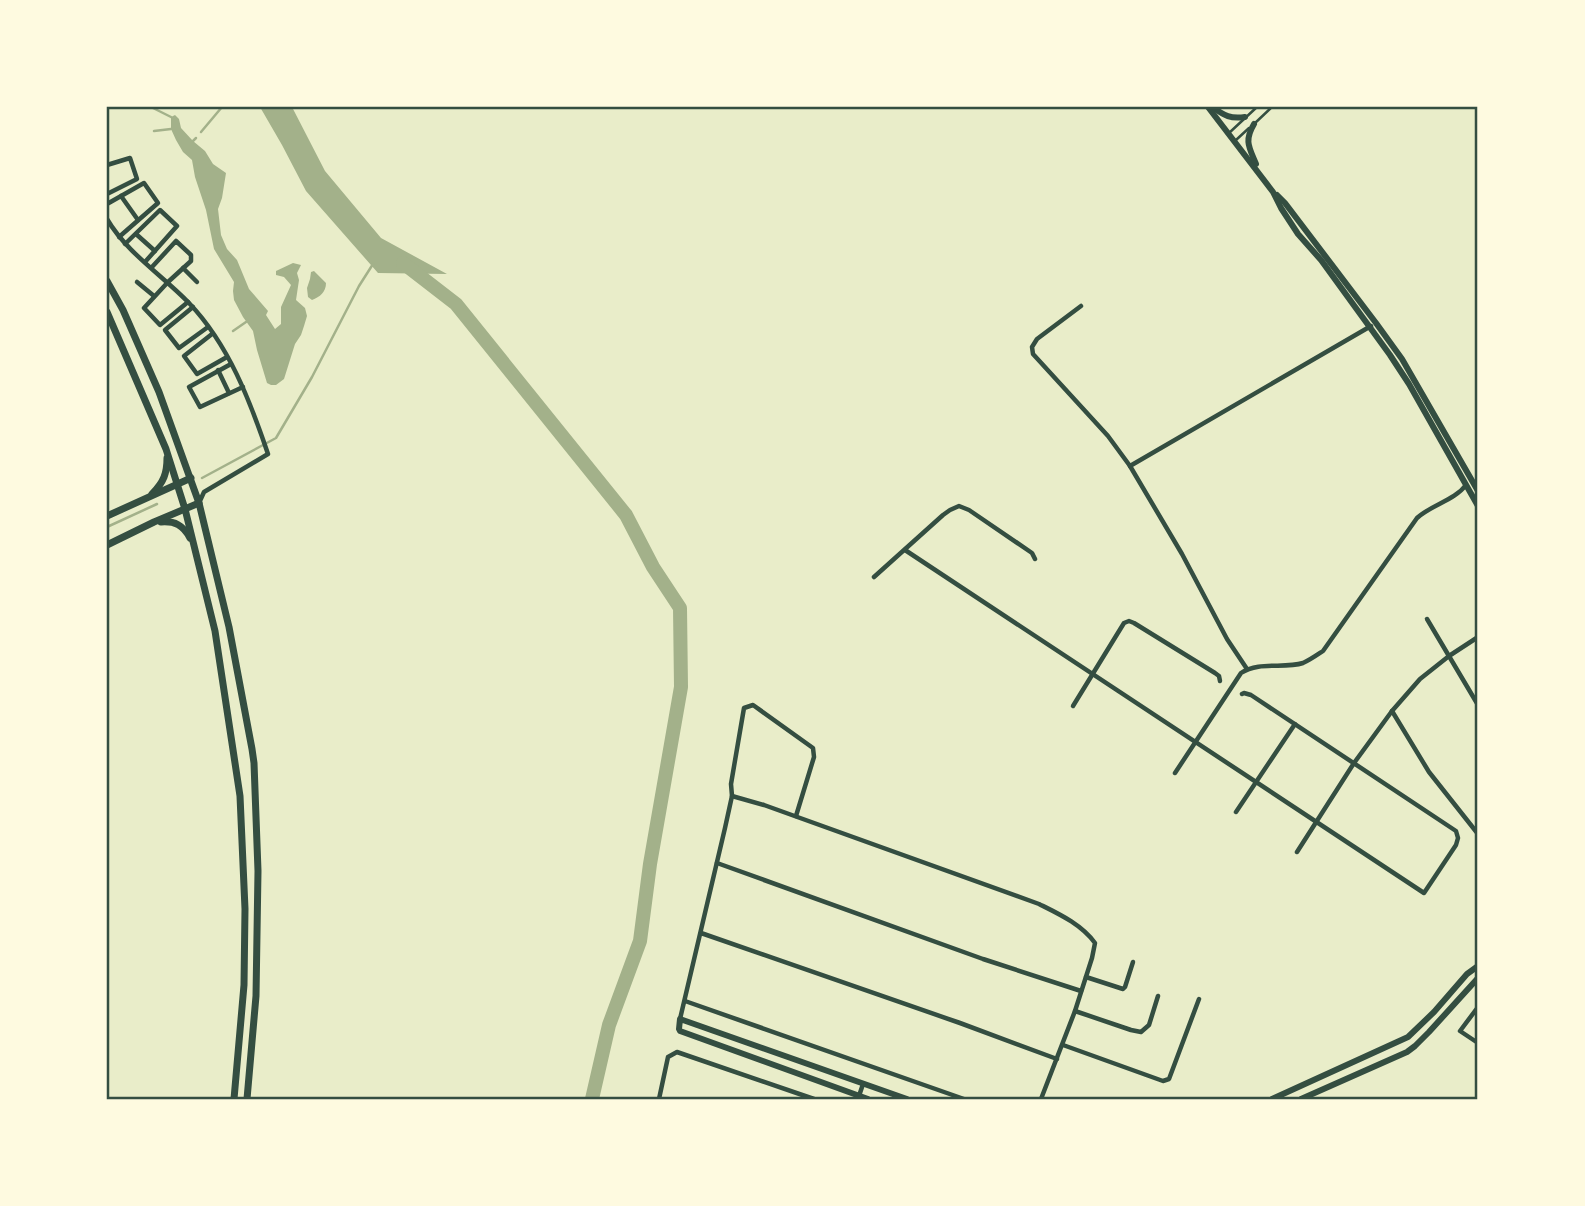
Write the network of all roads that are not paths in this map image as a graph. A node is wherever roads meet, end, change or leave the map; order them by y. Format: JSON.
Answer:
{"nodes":[{"id":1,"x":1211,"y":107,"type":"edge"},
{"id":2,"x":1257,"y":107,"type":"edge"},
{"id":3,"x":1272,"y":107,"type":"edge"},
{"id":4,"x":1245,"y":117,"type":"junction"},
{"id":5,"x":1254,"y":124,"type":"junction"},
{"id":6,"x":1229,"y":133,"type":"junction"},
{"id":7,"x":1236,"y":141,"type":"junction"},
{"id":8,"x":107,"y":165,"type":"edge"},
{"id":9,"x":1258,"y":171,"type":"junction"},
{"id":10,"x":107,"y":193,"type":"edge"},
{"id":11,"x":121,"y":196,"type":"junction"},
{"id":12,"x":107,"y":204,"type":"edge"},
{"id":13,"x":107,"y":219,"type":"edge"},
{"id":14,"x":138,"y":220,"type":"junction"},
{"id":15,"x":136,"y":233,"type":"junction"},
{"id":16,"x":119,"y":237,"type":"junction"},
{"id":17,"x":125,"y":244,"type":"junction"},
{"id":18,"x":155,"y":251,"type":"junction"},
{"id":19,"x":145,"y":262,"type":"junction"},
{"id":20,"x":152,"y":267,"type":"junction"},
{"id":21,"x":183,"y":268,"type":"junction"},
{"id":22,"x":107,"y":281,"type":"edge"},
{"id":23,"x":137,"y":282,"type":"dead end"},
{"id":24,"x":168,"y":282,"type":"junction"},
{"id":25,"x":197,"y":282,"type":"dead end"},
{"id":26,"x":154,"y":296,"type":"junction"},
{"id":27,"x":188,"y":302,"type":"junction"},
{"id":28,"x":1081,"y":306,"type":"dead end"},
{"id":29,"x":193,"y":307,"type":"junction"},
{"id":30,"x":107,"y":312,"type":"edge"},
{"id":31,"x":1373,"y":325,"type":"junction"},
{"id":32,"x":208,"y":327,"type":"junction"},
{"id":33,"x":212,"y":334,"type":"junction"},
{"id":34,"x":227,"y":357,"type":"junction"},
{"id":35,"x":231,"y":363,"type":"junction"},
{"id":36,"x":218,"y":370,"type":"junction"},
{"id":37,"x":243,"y":387,"type":"junction"},
{"id":38,"x":229,"y":393,"type":"junction"},
{"id":39,"x":166,"y":449,"type":"junction"},
{"id":40,"x":1130,"y":466,"type":"junction"},
{"id":41,"x":191,"y":478,"type":"junction"},
{"id":42,"x":178,"y":484,"type":"junction"},
{"id":43,"x":1469,"y":484,"type":"edge"},
{"id":44,"x":1476,"y":492,"type":"edge"},
{"id":45,"x":149,"y":496,"type":"junction"},
{"id":46,"x":200,"y":503,"type":"junction"},
{"id":47,"x":1478,"y":506,"type":"edge"},
{"id":48,"x":185,"y":509,"type":"junction"},
{"id":49,"x":107,"y":516,"type":"edge"},
{"id":50,"x":155,"y":522,"type":"junction"},
{"id":51,"x":107,"y":545,"type":"edge"},
{"id":52,"x":195,"y":548,"type":"junction"},
{"id":53,"x":905,"y":550,"type":"junction"},
{"id":54,"x":1035,"y":559,"type":"dead end"},
{"id":55,"x":874,"y":577,"type":"dead end"},
{"id":56,"x":1427,"y":619,"type":"dead end"},
{"id":57,"x":1478,"y":638,"type":"edge"},
{"id":58,"x":1449,"y":656,"type":"junction"},
{"id":59,"x":1247,"y":669,"type":"junction"},
{"id":60,"x":1092,"y":675,"type":"junction"},
{"id":61,"x":1220,"y":681,"type":"dead end"},
{"id":62,"x":1242,"y":694,"type":"dead end"},
{"id":63,"x":1478,"y":705,"type":"edge"},
{"id":64,"x":1073,"y":706,"type":"dead end"},
{"id":65,"x":1392,"y":711,"type":"junction"},
{"id":66,"x":1295,"y":724,"type":"junction"},
{"id":67,"x":1195,"y":743,"type":"junction"},
{"id":68,"x":1354,"y":763,"type":"junction"},
{"id":69,"x":1175,"y":772,"type":"dead end"},
{"id":70,"x":1256,"y":783,"type":"junction"},
{"id":71,"x":255,"y":795,"type":"junction"},
{"id":72,"x":240,"y":796,"type":"junction"},
{"id":73,"x":732,"y":796,"type":"junction"},
{"id":74,"x":1236,"y":812,"type":"dead end"},
{"id":75,"x":796,"y":816,"type":"junction"},
{"id":76,"x":1316,"y":822,"type":"junction"},
{"id":77,"x":1478,"y":834,"type":"edge"},
{"id":78,"x":1297,"y":852,"type":"dead end"},
{"id":79,"x":717,"y":863,"type":"junction"},
{"id":80,"x":701,"y":933,"type":"junction"},
{"id":81,"x":1133,"y":962,"type":"dead end"},
{"id":82,"x":1478,"y":966,"type":"edge"},
{"id":83,"x":1086,"y":977,"type":"junction"},
{"id":84,"x":1478,"y":978,"type":"edge"},
{"id":85,"x":1081,"y":991,"type":"junction"},
{"id":86,"x":1158,"y":996,"type":"dead end"},
{"id":87,"x":1199,"y":999,"type":"dead end"},
{"id":88,"x":685,"y":1001,"type":"junction"},
{"id":89,"x":1478,"y":1007,"type":"edge"},
{"id":90,"x":1075,"y":1011,"type":"junction"},
{"id":91,"x":680,"y":1019,"type":"junction"},
{"id":92,"x":1478,"y":1043,"type":"edge"},
{"id":93,"x":1063,"y":1045,"type":"junction"},
{"id":94,"x":1056,"y":1059,"type":"junction"},
{"id":95,"x":863,"y":1084,"type":"junction"},
{"id":96,"x":858,"y":1098,"type":"edge"},
{"id":97,"x":234,"y":1099,"type":"edge"},
{"id":98,"x":247,"y":1099,"type":"edge"},
{"id":99,"x":659,"y":1099,"type":"edge"},
{"id":100,"x":814,"y":1099,"type":"edge"},
{"id":101,"x":868,"y":1099,"type":"edge"},
{"id":102,"x":907,"y":1099,"type":"edge"},
{"id":103,"x":964,"y":1099,"type":"edge"},
{"id":104,"x":1041,"y":1099,"type":"edge"},
{"id":105,"x":1272,"y":1099,"type":"edge"},
{"id":106,"x":1301,"y":1099,"type":"edge"}],
"edges":[{"from":1,"to":4,"type":"street"},
{"from":1,"to":6,"type":"street"},
{"from":2,"to":4,"type":"lane"},
{"from":3,"to":5,"type":"lane"},
{"from":4,"to":6,"type":"lane"},
{"from":5,"to":7,"type":"lane"},
{"from":5,"to":9,"type":"street"},
{"from":6,"to":7,"type":"street"},
{"from":7,"to":9,"type":"street"},
{"from":8,"to":10,"type":"street"},
{"from":9,"to":31,"type":"street"},
{"from":11,"to":12,"type":"street"},
{"from":11,"to":14,"type":"street"},
{"from":11,"to":14,"type":"street"},
{"from":13,"to":16,"type":"street"},
{"from":14,"to":16,"type":"street"},
{"from":15,"to":17,"type":"street"},
{"from":15,"to":18,"type":"street"},
{"from":15,"to":18,"type":"street"},
{"from":16,"to":17,"type":"street"},
{"from":17,"to":19,"type":"street"},
{"from":18,"to":19,"type":"street"},
{"from":19,"to":20,"type":"street"},
{"from":20,"to":21,"type":"street"},
{"from":20,"to":24,"type":"street"},
{"from":21,"to":24,"type":"street"},
{"from":21,"to":25,"type":"street"},
{"from":22,"to":41,"type":"main road"},
{"from":23,"to":26,"type":"street"},
{"from":24,"to":26,"type":"street"},
{"from":24,"to":27,"type":"street"},
{"from":26,"to":27,"type":"street"},
{"from":27,"to":29,"type":"street"},
{"from":28,"to":40,"type":"street"},
{"from":29,"to":32,"type":"street"},
{"from":29,"to":32,"type":"street"},
{"from":30,"to":39,"type":"main road"},
{"from":31,"to":40,"type":"street"},
{"from":31,"to":43,"type":"street"},
{"from":32,"to":33,"type":"street"},
{"from":33,"to":34,"type":"street"},
{"from":33,"to":34,"type":"street"},
{"from":34,"to":35,"type":"street"},
{"from":35,"to":36,"type":"street"},
{"from":35,"to":37,"type":"street"},
{"from":36,"to":38,"type":"street"},
{"from":36,"to":38,"type":"street"},
{"from":37,"to":38,"type":"street"},
{"from":37,"to":46,"type":"street"},
{"from":39,"to":42,"type":"main road"},
{"from":39,"to":45,"type":"main road"},
{"from":40,"to":59,"type":"street"},
{"from":41,"to":42,"type":"main road"},
{"from":41,"to":46,"type":"main road"},
{"from":42,"to":45,"type":"main road"},
{"from":42,"to":48,"type":"main road"},
{"from":43,"to":44,"type":"street"},
{"from":43,"to":44,"type":"street"},
{"from":43,"to":59,"type":"street"},
{"from":44,"to":47,"type":"street"},
{"from":45,"to":49,"type":"main road"},
{"from":46,"to":48,"type":"main road"},
{"from":46,"to":71,"type":"main road"},
{"from":48,"to":50,"type":"main road"},
{"from":48,"to":52,"type":"main road"},
{"from":50,"to":51,"type":"main road"},
{"from":50,"to":52,"type":"main road"},
{"from":52,"to":72,"type":"main road"},
{"from":53,"to":54,"type":"street"},
{"from":53,"to":55,"type":"street"},
{"from":53,"to":60,"type":"street"},
{"from":56,"to":58,"type":"street"},
{"from":57,"to":58,"type":"street"},
{"from":58,"to":63,"type":"street"},
{"from":58,"to":65,"type":"street"},
{"from":59,"to":67,"type":"street"},
{"from":60,"to":61,"type":"street"},
{"from":60,"to":64,"type":"street"},
{"from":60,"to":67,"type":"street"},
{"from":62,"to":66,"type":"street"},
{"from":65,"to":68,"type":"street"},
{"from":65,"to":77,"type":"street"},
{"from":66,"to":68,"type":"street"},
{"from":66,"to":70,"type":"street"},
{"from":67,"to":69,"type":"street"},
{"from":67,"to":70,"type":"street"},
{"from":68,"to":76,"type":"street"},
{"from":68,"to":76,"type":"street"},
{"from":70,"to":74,"type":"street"},
{"from":70,"to":76,"type":"street"},
{"from":71,"to":72,"type":"main road"},
{"from":71,"to":98,"type":"main road"},
{"from":72,"to":97,"type":"main road"},
{"from":73,"to":75,"type":"street"},
{"from":73,"to":75,"type":"street"},
{"from":73,"to":79,"type":"street"},
{"from":75,"to":83,"type":"street"},
{"from":76,"to":78,"type":"street"},
{"from":79,"to":80,"type":"street"},
{"from":79,"to":85,"type":"street"},
{"from":80,"to":88,"type":"street"},
{"from":80,"to":94,"type":"street"},
{"from":81,"to":83,"type":"street"},
{"from":82,"to":105,"type":"street"},
{"from":83,"to":85,"type":"street"},
{"from":84,"to":106,"type":"street"},
{"from":85,"to":90,"type":"street"},
{"from":86,"to":90,"type":"street"},
{"from":87,"to":93,"type":"street"},
{"from":88,"to":91,"type":"street"},
{"from":88,"to":103,"type":"street"},
{"from":89,"to":92,"type":"street"},
{"from":90,"to":93,"type":"street"},
{"from":91,"to":95,"type":"street"},
{"from":91,"to":96,"type":"street"},
{"from":93,"to":94,"type":"street"},
{"from":94,"to":104,"type":"street"},
{"from":95,"to":96,"type":"street"},
{"from":95,"to":102,"type":"street"},
{"from":96,"to":101,"type":"street"},
{"from":99,"to":100,"type":"street"}]}
